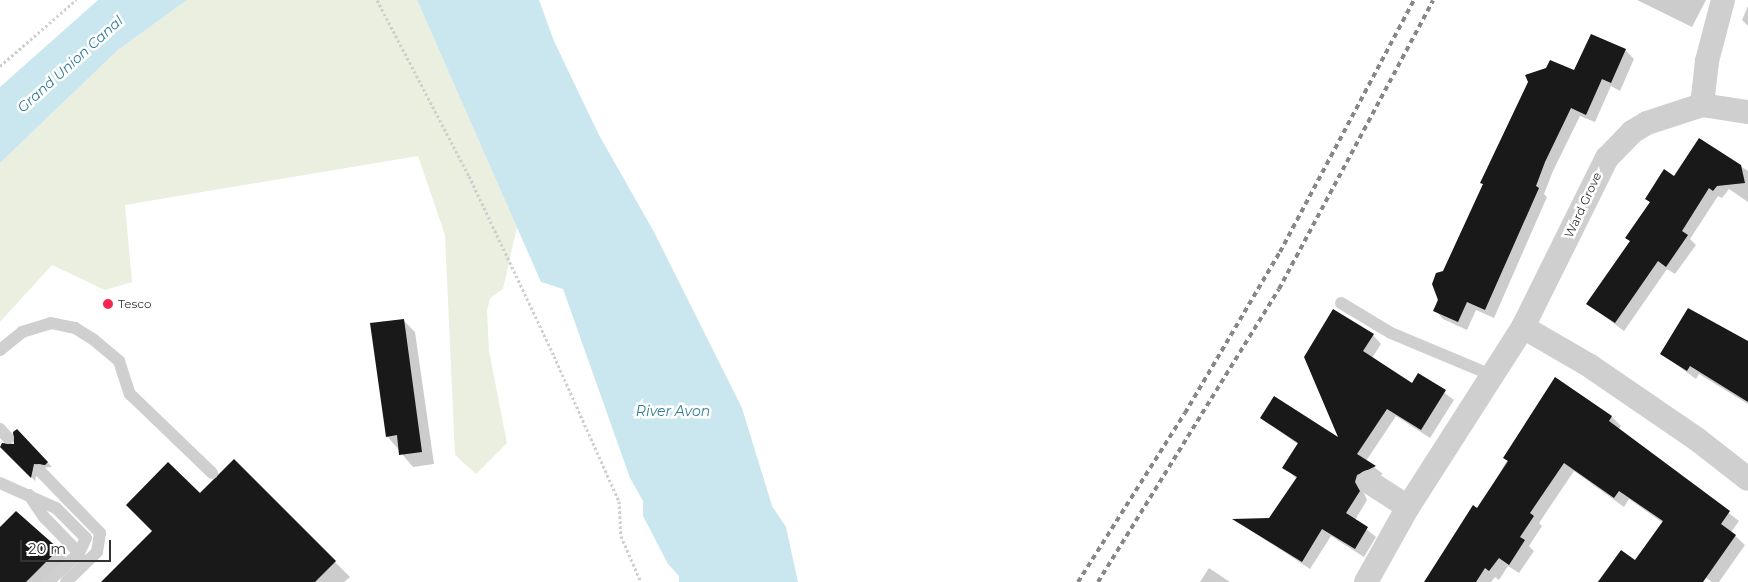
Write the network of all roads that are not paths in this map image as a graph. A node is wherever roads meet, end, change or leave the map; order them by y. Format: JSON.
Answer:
{"nodes":[{"id":1,"x":1723,"y":0,"type":"edge"},
{"id":2,"x":1702,"y":105,"type":"junction"},
{"id":3,"x":1748,"y":112,"type":"edge"},
{"id":4,"x":1341,"y":303,"type":"dead end"},
{"id":5,"x":1523,"y":327,"type":"junction"},
{"id":6,"x":0,"y":350,"type":"edge"},
{"id":7,"x":1494,"y":376,"type":"junction"},
{"id":8,"x":39,"y":470,"type":"dead end"},
{"id":9,"x":212,"y":472,"type":"dead end"},
{"id":10,"x":1748,"y":479,"type":"edge"},
{"id":11,"x":1369,"y":482,"type":"dead end"},
{"id":12,"x":0,"y":483,"type":"edge"},
{"id":13,"x":1408,"y":507,"type":"junction"},
{"id":14,"x":48,"y":582,"type":"edge"},
{"id":15,"x":66,"y":582,"type":"edge"},
{"id":16,"x":1366,"y":582,"type":"edge"}],
"edges":[{"from":1,"to":2,"type":"street"},
{"from":2,"to":3,"type":"street","name":"Ward Grove"},
{"from":2,"to":5,"type":"street","name":"Ward Grove"},
{"from":4,"to":7,"type":"lane"},
{"from":5,"to":7,"type":"street","name":"Ward Grove"},
{"from":5,"to":10,"type":"street"},
{"from":6,"to":9,"type":"lane"},
{"from":7,"to":13,"type":"street","name":"Ward Grove"},
{"from":8,"to":15,"type":"lane"},
{"from":11,"to":13,"type":"street"},
{"from":12,"to":14,"type":"lane"},
{"from":13,"to":16,"type":"street","name":"Ward Grove"}]}
